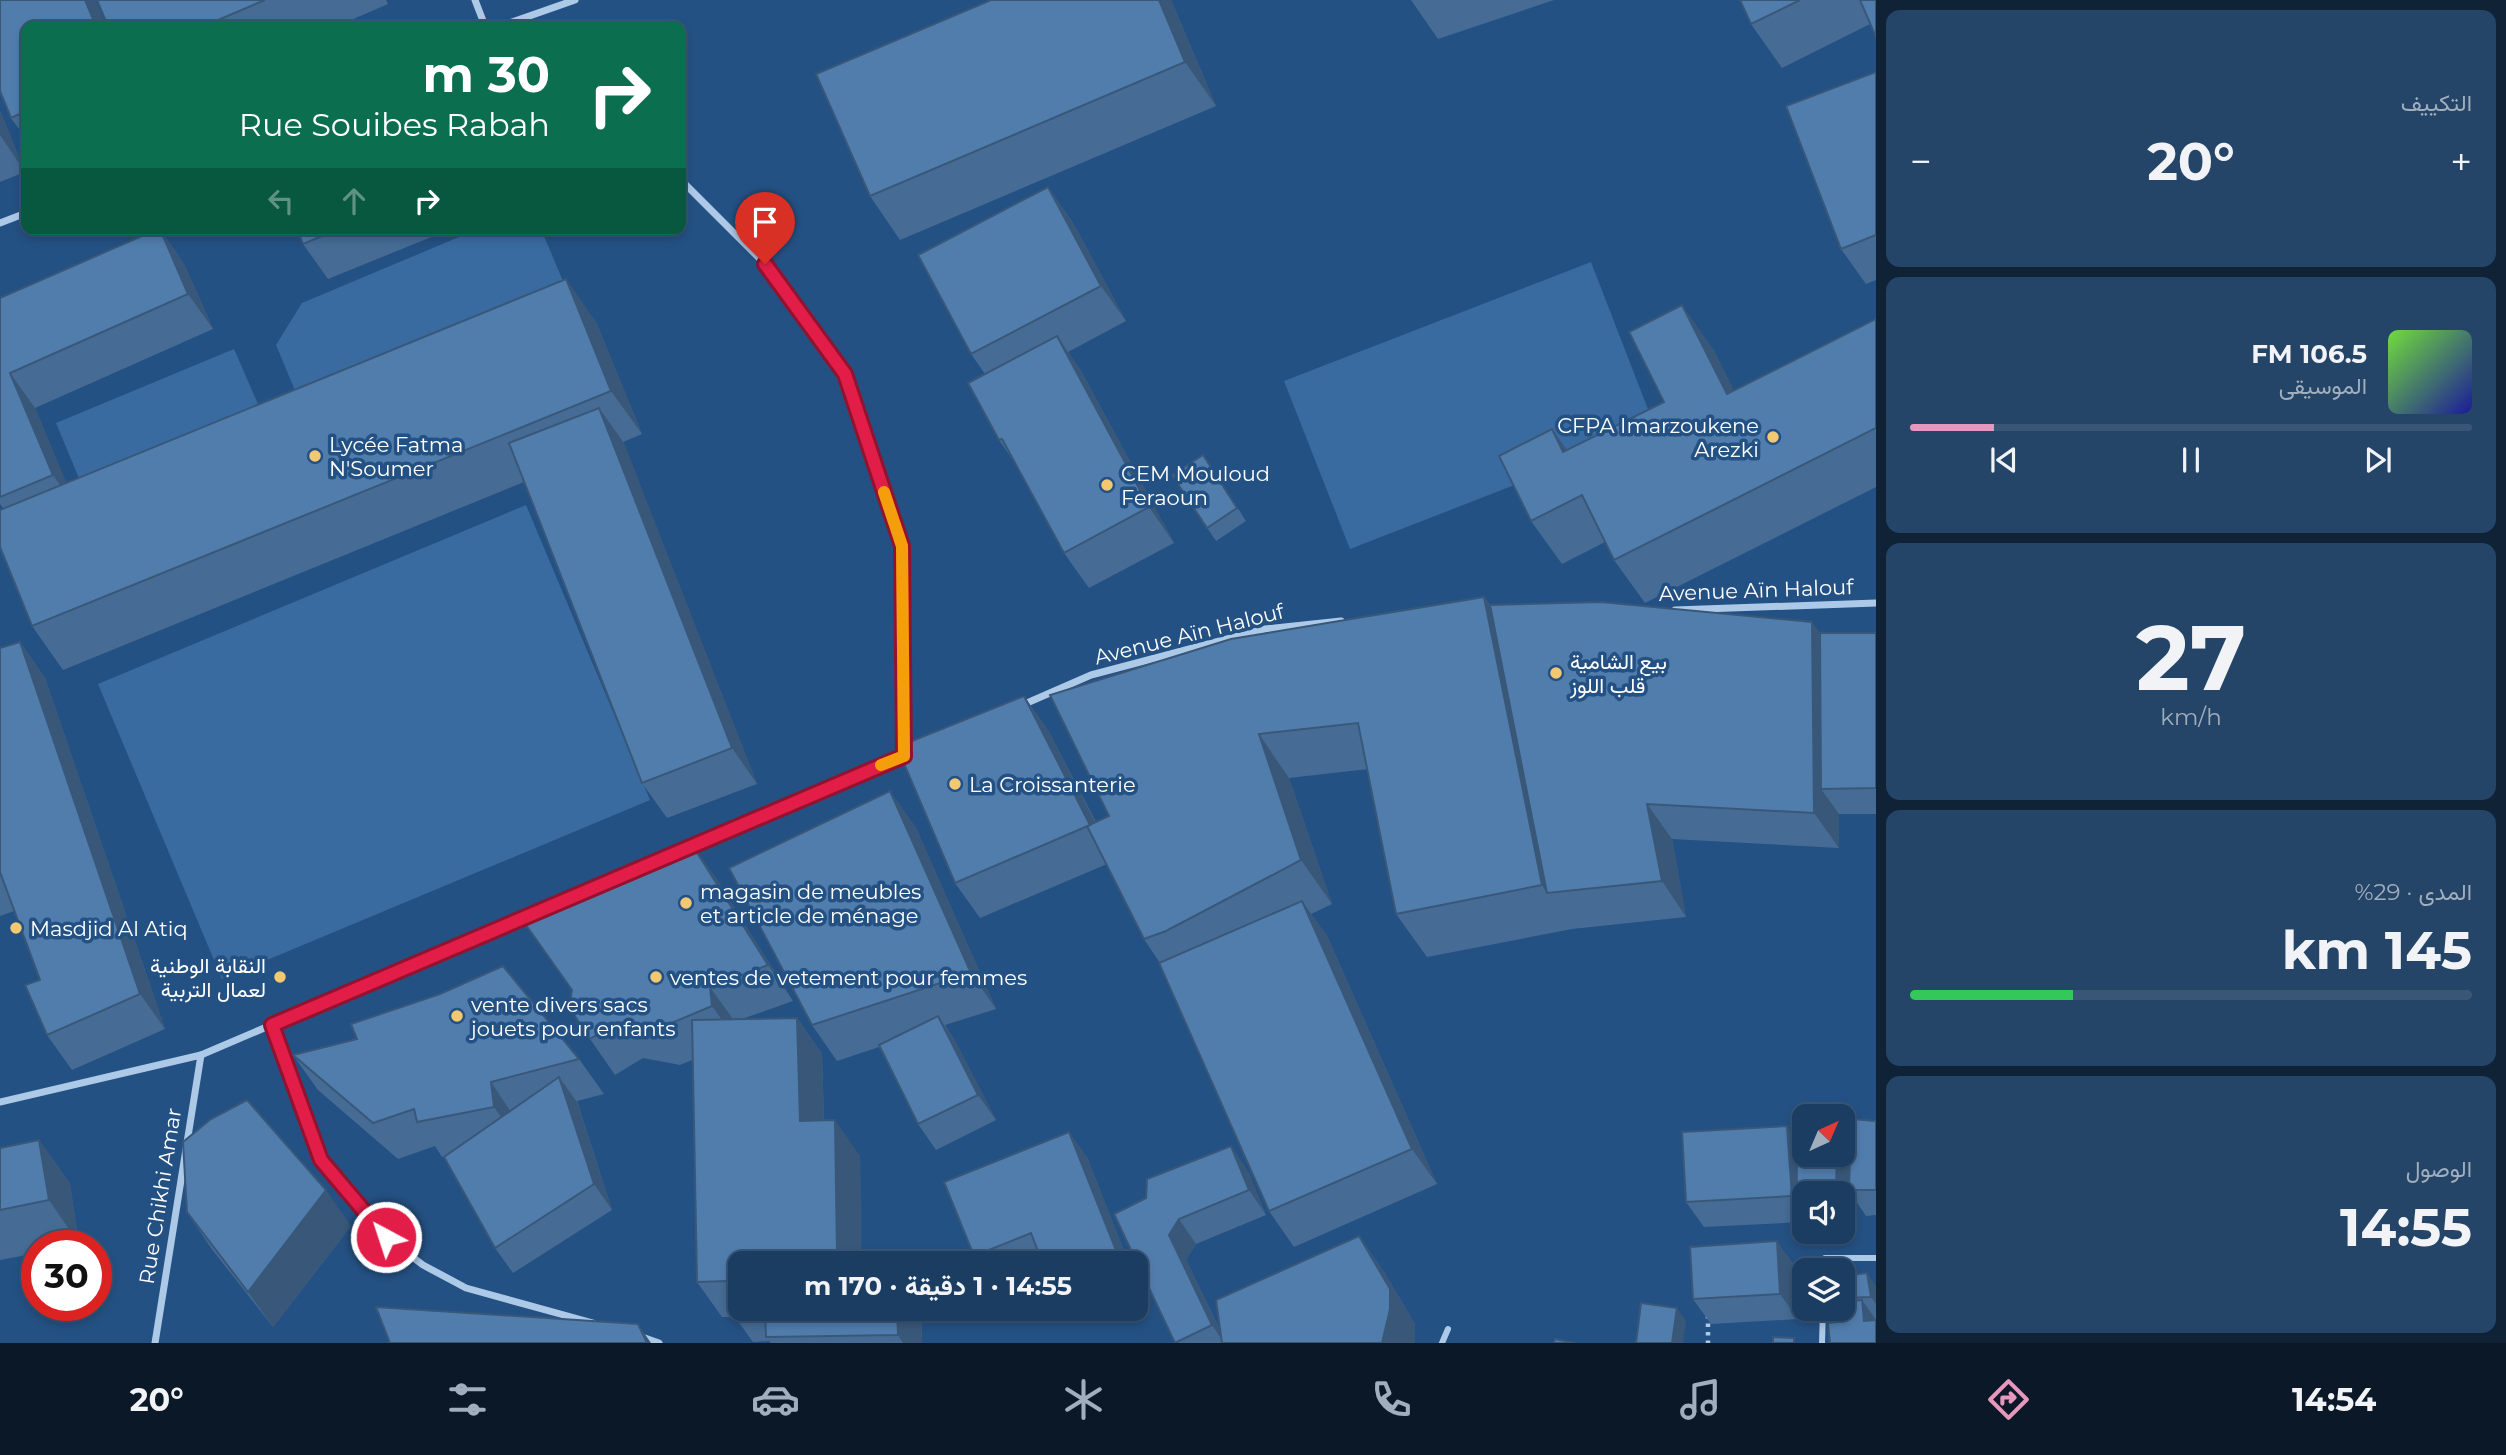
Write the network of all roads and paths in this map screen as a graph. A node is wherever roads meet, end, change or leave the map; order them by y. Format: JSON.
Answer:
{"nodes":[{"id":1,"x":475,"y":0,"type":"edge"},
{"id":2,"x":575,"y":0,"type":"edge"},
{"id":3,"x":483,"y":21,"type":"edge"},
{"id":4,"x":515,"y":21,"type":"edge"},
{"id":5,"x":686,"y":185,"type":"edge"},
{"id":6,"x":21,"y":215,"type":"edge"},
{"id":7,"x":0,"y":223,"type":"edge"},
{"id":8,"x":1876,"y":603,"type":"edge"},
{"id":9,"x":1667,"y":610,"type":"edge"},
{"id":10,"x":1348,"y":620,"type":"edge"},
{"id":11,"x":1016,"y":708,"type":"edge"},
{"id":12,"x":916,"y":750,"type":"edge"},
{"id":13,"x":904,"y":756,"type":"junction"},
{"id":14,"x":676,"y":853,"type":"edge"},
{"id":15,"x":537,"y":912,"type":"edge"},
{"id":16,"x":272,"y":1025,"type":"junction"},
{"id":17,"x":201,"y":1055,"type":"junction"},
{"id":18,"x":0,"y":1102,"type":"edge"},
{"id":19,"x":1855,"y":1258,"type":"edge"},
{"id":20,"x":1876,"y":1258,"type":"edge"},
{"id":21,"x":1708,"y":1303,"type":"edge"},
{"id":22,"x":1823,"y":1321,"type":"edge"},
{"id":23,"x":606,"y":1326,"type":"edge"},
{"id":24,"x":1448,"y":1329,"type":"dead end"},
{"id":25,"x":629,"y":1333,"type":"edge"},
{"id":26,"x":155,"y":1343,"type":"edge"},
{"id":27,"x":659,"y":1343,"type":"edge"},
{"id":28,"x":1441,"y":1343,"type":"edge"},
{"id":29,"x":1708,"y":1343,"type":"edge"},
{"id":30,"x":1822,"y":1343,"type":"edge"}],
"edges":[{"from":1,"to":3,"type":"street"},
{"from":2,"to":4,"type":"street"},
{"from":5,"to":13,"type":"street"},
{"from":6,"to":7,"type":"street"},
{"from":8,"to":9,"type":"street","name":"Avenue Aïn Halouf"},
{"from":10,"to":11,"type":"street","name":"Avenue Aïn Halouf"},
{"from":12,"to":13,"type":"street"},
{"from":13,"to":14,"type":"street"},
{"from":15,"to":16,"type":"street"},
{"from":16,"to":17,"type":"street"},
{"from":16,"to":23,"type":"street"},
{"from":17,"to":18,"type":"street"},
{"from":17,"to":26,"type":"street","name":"Rue Chikhi Amar"},
{"from":19,"to":20,"type":"street"},
{"from":21,"to":29,"type":"path"},
{"from":22,"to":30,"type":"street"},
{"from":24,"to":28,"type":"street"},
{"from":25,"to":27,"type":"street"}]}
